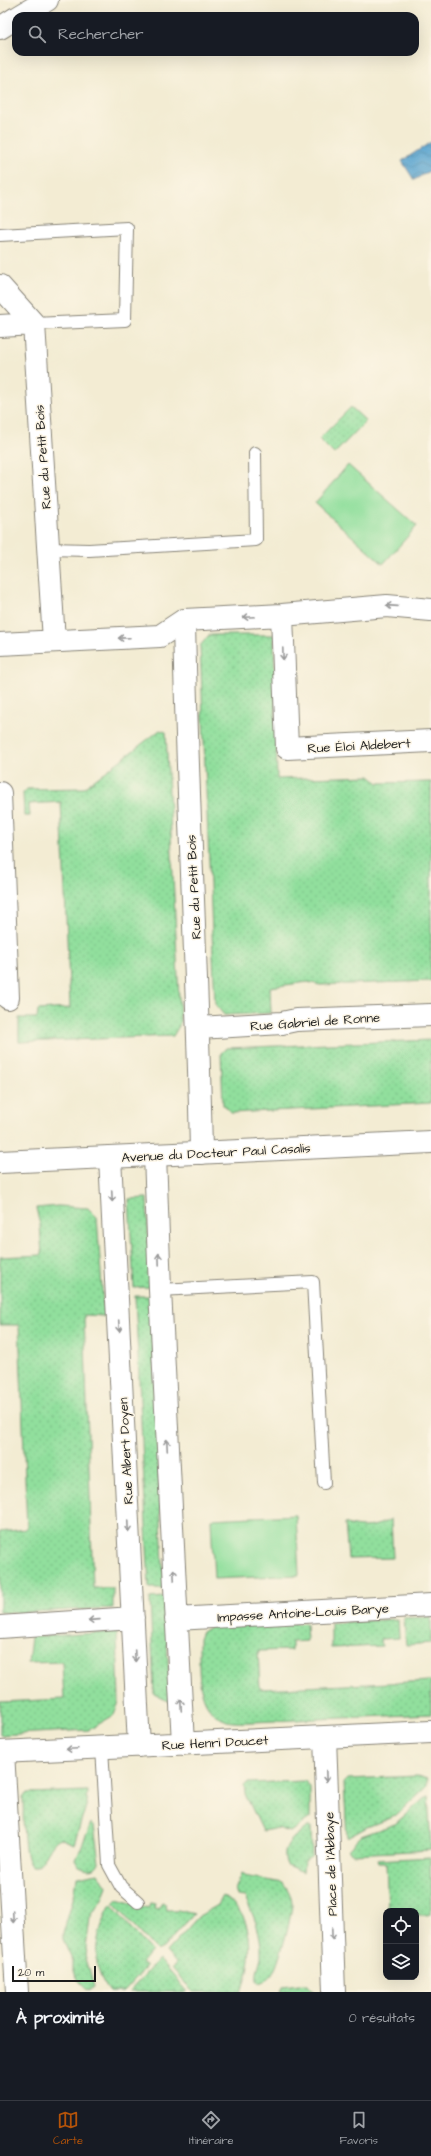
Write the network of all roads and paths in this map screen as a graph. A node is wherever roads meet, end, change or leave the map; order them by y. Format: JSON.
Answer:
{"nodes":[{"id":1,"x":47,"y":0,"type":"edge"},
{"id":2,"x":27,"y":12,"type":"edge"},
{"id":3,"x":12,"y":20,"type":"edge"},
{"id":4,"x":0,"y":28,"type":"edge"},
{"id":5,"x":0,"y":235,"type":"edge"},
{"id":6,"x":0,"y":286,"type":"edge"},
{"id":7,"x":34,"y":324,"type":"junction"},
{"id":8,"x":0,"y":326,"type":"edge"},
{"id":9,"x":256,"y":453,"type":"dead end"},
{"id":10,"x":48,"y":549,"type":"junction"},
{"id":11,"x":431,"y":610,"type":"edge"},
{"id":12,"x":282,"y":615,"type":"junction"},
{"id":13,"x":184,"y":620,"type":"junction"},
{"id":14,"x":54,"y":640,"type":"junction"},
{"id":15,"x":0,"y":644,"type":"edge"},
{"id":16,"x":431,"y":741,"type":"edge"},
{"id":17,"x":0,"y":793,"type":"edge"},
{"id":18,"x":8,"y":998,"type":"dead end"},
{"id":19,"x":431,"y":1015,"type":"edge"},
{"id":20,"x":200,"y":1028,"type":"junction"},
{"id":21,"x":431,"y":1142,"type":"edge"},
{"id":22,"x":201,"y":1153,"type":"junction"},
{"id":23,"x":155,"y":1155,"type":"junction"},
{"id":24,"x":110,"y":1157,"type":"junction"},
{"id":25,"x":0,"y":1162,"type":"edge"},
{"id":26,"x":160,"y":1290,"type":"junction"},
{"id":27,"x":324,"y":1483,"type":"dead end"},
{"id":28,"x":431,"y":1606,"type":"edge"},
{"id":29,"x":133,"y":1618,"type":"junction"},
{"id":30,"x":176,"y":1619,"type":"junction"},
{"id":31,"x":0,"y":1627,"type":"edge"},
{"id":32,"x":431,"y":1732,"type":"edge"},
{"id":33,"x":325,"y":1737,"type":"junction"},
{"id":34,"x":183,"y":1744,"type":"junction"},
{"id":35,"x":139,"y":1746,"type":"junction"},
{"id":36,"x":102,"y":1748,"type":"junction"},
{"id":37,"x":2,"y":1752,"type":"edge"},
{"id":38,"x":138,"y":1902,"type":"dead end"},
{"id":39,"x":17,"y":1992,"type":"edge"},
{"id":40,"x":334,"y":1992,"type":"edge"}],
"edges":[{"from":1,"to":2,"type":"street"},
{"from":3,"to":4,"type":"street"},
{"from":5,"to":7,"type":"lane"},
{"from":6,"to":7,"type":"street"},
{"from":7,"to":8,"type":"street"},
{"from":7,"to":10,"type":"street","name":"Rue du Petit Bois"},
{"from":9,"to":10,"type":"lane"},
{"from":10,"to":14,"type":"street","name":"Rue du Petit Bois"},
{"from":11,"to":12,"type":"street","one_way":true},
{"from":12,"to":13,"type":"street","one_way":true},
{"from":12,"to":16,"type":"street","name":"Rue Éloi Aldebert","one_way":true},
{"from":13,"to":14,"type":"street","one_way":true},
{"from":13,"to":20,"type":"street","name":"Rue du Petit Bois"},
{"from":14,"to":15,"type":"street"},
{"from":17,"to":18,"type":"street"},
{"from":19,"to":20,"type":"street","name":"Rue Gabriel de Ronne"},
{"from":20,"to":22,"type":"street","name":"Rue du Petit Bois"},
{"from":21,"to":22,"type":"street","name":"Avenue du Docteur Paul Casalis"},
{"from":22,"to":23,"type":"street","name":"Avenue du Docteur Paul Casalis"},
{"from":23,"to":24,"type":"street","name":"Avenue du Docteur Paul Casalis"},
{"from":26,"to":23,"type":"street","one_way":true},
{"from":24,"to":25,"type":"street","name":"Avenue du Docteur Paul Casalis"},
{"from":24,"to":29,"type":"street","name":"Rue Albert Doyen","one_way":true},
{"from":26,"to":27,"type":"lane"},
{"from":30,"to":26,"type":"street","one_way":true},
{"from":28,"to":30,"type":"street","name":"Impasse Antoine-Louis Barye"},
{"from":29,"to":31,"type":"street","one_way":true},
{"from":29,"to":35,"type":"street","name":"Rue Albert Doyen","one_way":true},
{"from":34,"to":30,"type":"street","one_way":true},
{"from":32,"to":33,"type":"street","name":"Rue Henri Doucet"},
{"from":33,"to":34,"type":"street","name":"Rue Henri Doucet"},
{"from":33,"to":40,"type":"street","name":"Place de l'Abbaye","one_way":true},
{"from":34,"to":35,"type":"street","name":"Rue Henri Doucet"},
{"from":35,"to":36,"type":"street","name":"Rue Henri Doucet"},
{"from":36,"to":37,"type":"street","name":"Rue Henri Doucet","one_way":true},
{"from":36,"to":38,"type":"lane"},
{"from":37,"to":39,"type":"street","one_way":true}]}
